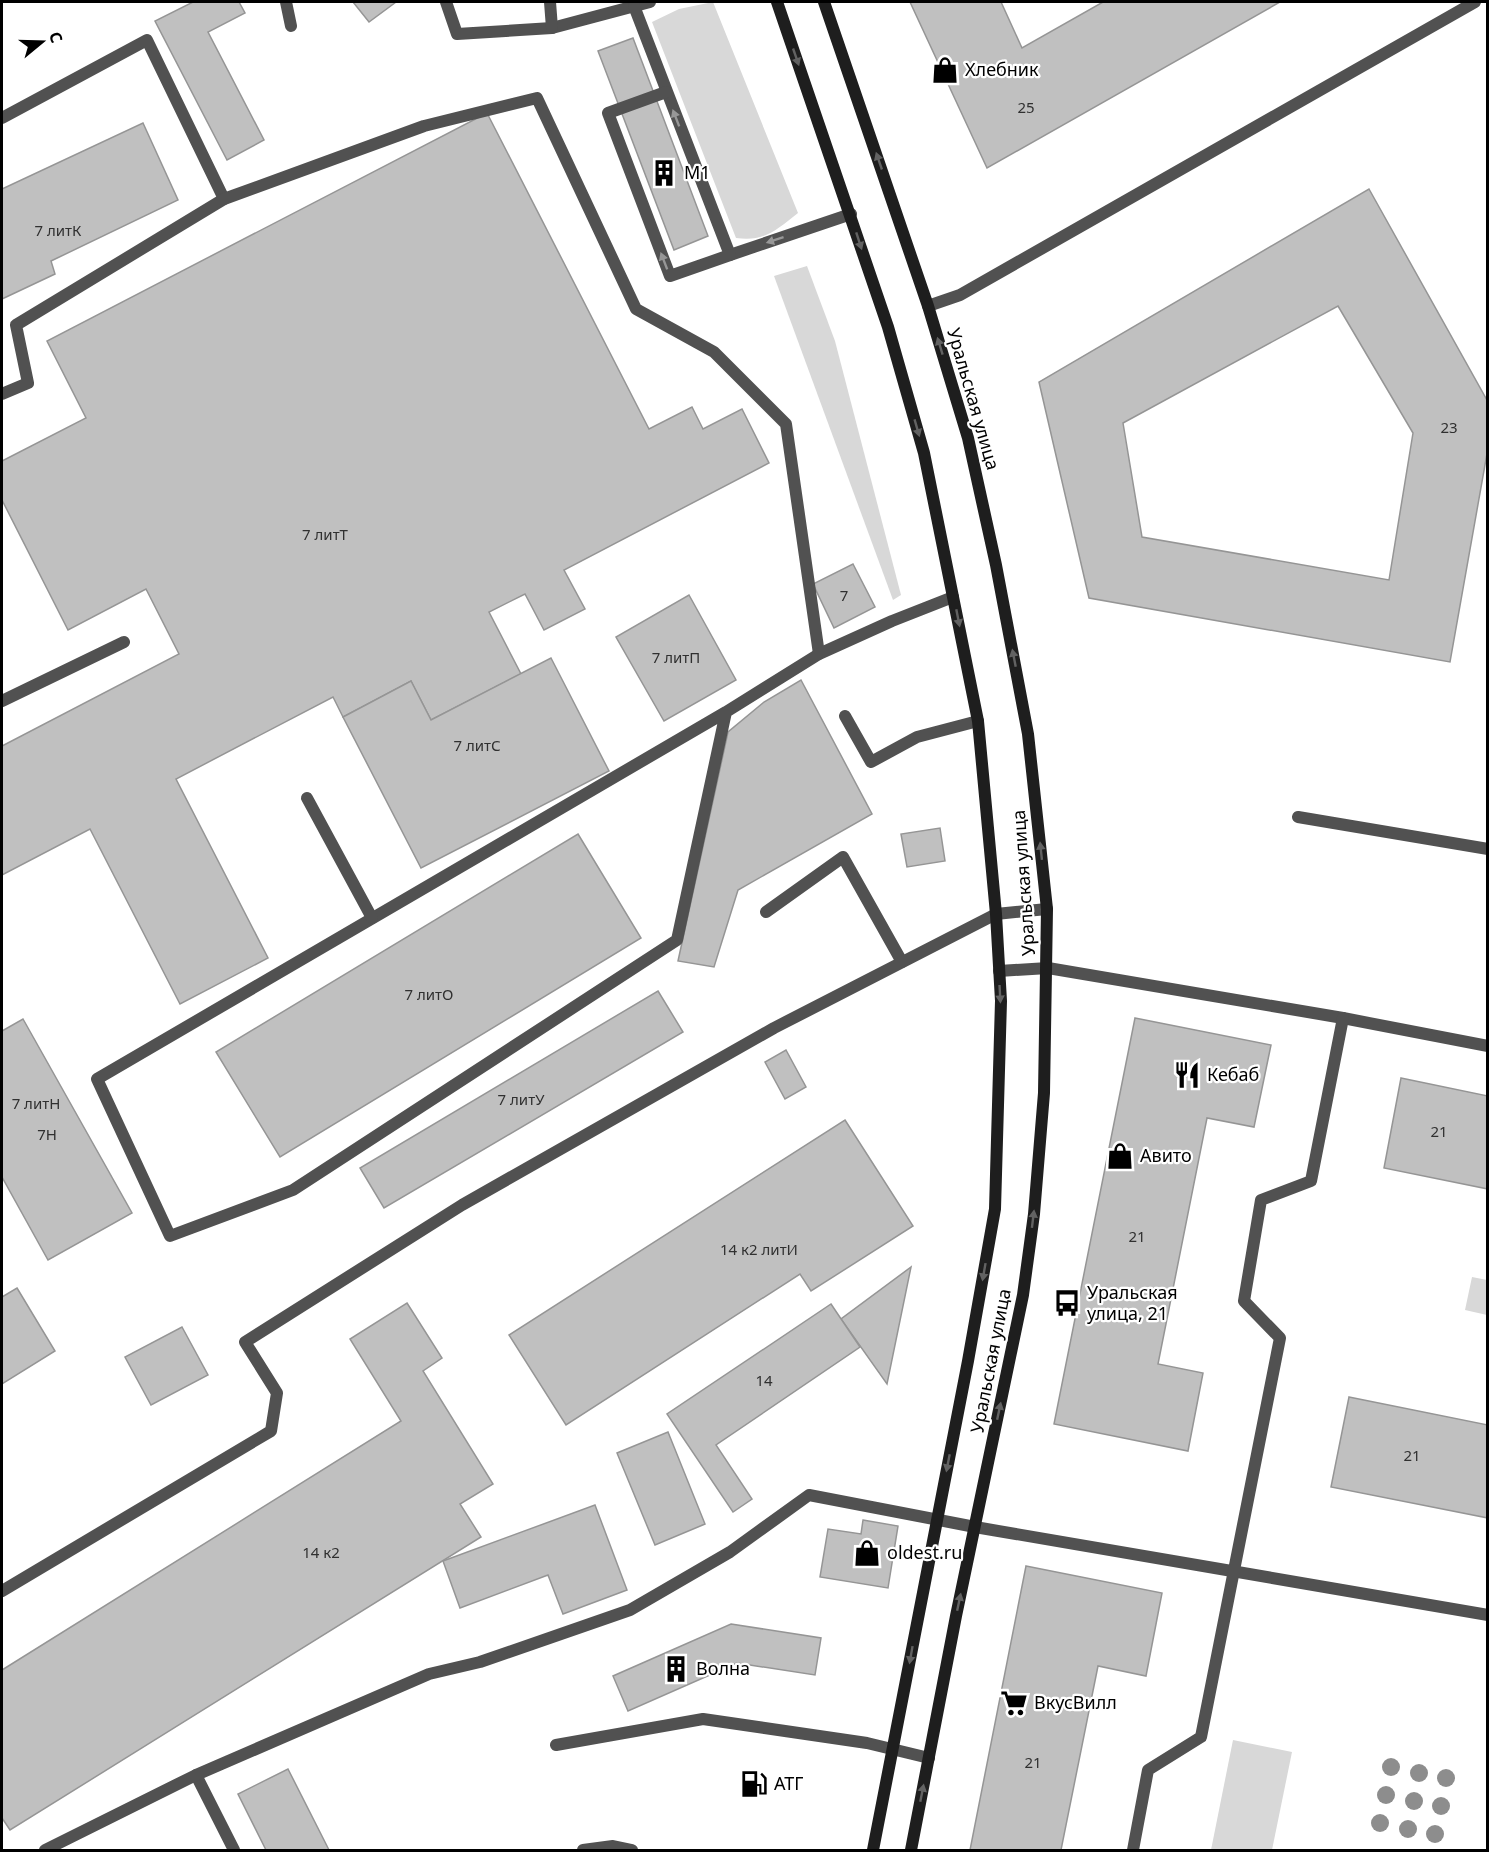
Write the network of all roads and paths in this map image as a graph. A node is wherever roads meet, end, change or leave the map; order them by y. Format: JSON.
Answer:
{"nodes":[{"id":1,"x":286,"y":2,"type":"edge"},
{"id":2,"x":446,"y":2,"type":"edge"},
{"id":3,"x":550,"y":2,"type":"edge"},
{"id":4,"x":650,"y":2,"type":"edge"},
{"id":5,"x":777,"y":2,"type":"edge"},
{"id":6,"x":824,"y":2,"type":"edge"},
{"id":7,"x":1475,"y":2,"type":"edge"},
{"id":8,"x":634,"y":6,"type":"junction"},
{"id":9,"x":291,"y":26,"type":"dead end"},
{"id":10,"x":552,"y":28,"type":"junction"},
{"id":11,"x":666,"y":92,"type":"junction"},
{"id":12,"x":2,"y":118,"type":"edge"},
{"id":13,"x":224,"y":199,"type":"junction"},
{"id":14,"x":850,"y":214,"type":"junction"},
{"id":15,"x":730,"y":255,"type":"junction"},
{"id":16,"x":928,"y":306,"type":"junction"},
{"id":17,"x":2,"y":394,"type":"edge"},
{"id":18,"x":953,"y":597,"type":"junction"},
{"id":19,"x":124,"y":642,"type":"dead end"},
{"id":20,"x":819,"y":654,"type":"junction"},
{"id":21,"x":2,"y":701,"type":"edge"},
{"id":22,"x":726,"y":712,"type":"junction"},
{"id":23,"x":845,"y":716,"type":"dead end"},
{"id":24,"x":978,"y":721,"type":"junction"},
{"id":25,"x":307,"y":798,"type":"dead end"},
{"id":26,"x":1298,"y":817,"type":"dead end"},
{"id":27,"x":1488,"y":849,"type":"edge"},
{"id":28,"x":1047,"y":909,"type":"junction"},
{"id":29,"x":766,"y":912,"type":"dead end"},
{"id":30,"x":996,"y":914,"type":"junction"},
{"id":31,"x":372,"y":918,"type":"junction"},
{"id":32,"x":902,"y":962,"type":"junction"},
{"id":33,"x":1048,"y":968,"type":"junction"},
{"id":34,"x":999,"y":971,"type":"junction"},
{"id":35,"x":1343,"y":1018,"type":"junction"},
{"id":36,"x":1488,"y":1046,"type":"edge"},
{"id":37,"x":936,"y":1520,"type":"junction"},
{"id":38,"x":975,"y":1527,"type":"junction"},
{"id":39,"x":1234,"y":1571,"type":"junction"},
{"id":40,"x":2,"y":1591,"type":"edge"},
{"id":41,"x":1488,"y":1615,"type":"edge"},
{"id":42,"x":556,"y":1745,"type":"dead end"},
{"id":43,"x":894,"y":1749,"type":"junction"},
{"id":44,"x":929,"y":1758,"type":"junction"},
{"id":45,"x":196,"y":1775,"type":"junction"},
{"id":46,"x":45,"y":1851,"type":"edge"},
{"id":47,"x":234,"y":1851,"type":"edge"},
{"id":48,"x":583,"y":1851,"type":"edge"},
{"id":49,"x":632,"y":1851,"type":"edge"},
{"id":50,"x":873,"y":1851,"type":"edge"},
{"id":51,"x":911,"y":1851,"type":"edge"},
{"id":52,"x":1133,"y":1851,"type":"edge"}],
"edges":[{"from":1,"to":9,"type":"lane"},
{"from":2,"to":10,"type":"lane"},
{"from":3,"to":10,"type":"lane"},
{"from":4,"to":8,"type":"lane"},
{"from":5,"to":14,"type":"main road","name":"Уральская улица","one_way":true},
{"from":16,"to":6,"type":"main road","name":"Уральская улица","one_way":true},
{"from":7,"to":16,"type":"lane"},
{"from":8,"to":10,"type":"lane"},
{"from":8,"to":11,"type":"lane"},
{"from":15,"to":11,"type":"lane","one_way":true},
{"from":15,"to":11,"type":"lane","one_way":true},
{"from":12,"to":13,"type":"lane"},
{"from":13,"to":17,"type":"lane"},
{"from":13,"to":20,"type":"lane"},
{"from":14,"to":15,"type":"lane","one_way":true},
{"from":14,"to":18,"type":"main road","name":"Уральская улица","one_way":true},
{"from":28,"to":16,"type":"main road","name":"Уральская улица","one_way":true},
{"from":18,"to":20,"type":"lane"},
{"from":18,"to":24,"type":"main road","name":"Уральская улица","one_way":true},
{"from":19,"to":21,"type":"lane"},
{"from":20,"to":22,"type":"lane"},
{"from":22,"to":31,"type":"lane"},
{"from":22,"to":31,"type":"lane"},
{"from":23,"to":24,"type":"lane"},
{"from":24,"to":30,"type":"main road","name":"Уральская улица"},
{"from":25,"to":31,"type":"lane"},
{"from":26,"to":27,"type":"lane"},
{"from":28,"to":30,"type":"lane"},
{"from":28,"to":33,"type":"main road","name":"Уральская улица"},
{"from":29,"to":32,"type":"lane"},
{"from":30,"to":32,"type":"lane"},
{"from":30,"to":34,"type":"main road","name":"Уральская улица"},
{"from":32,"to":40,"type":"lane"},
{"from":33,"to":34,"type":"lane"},
{"from":33,"to":35,"type":"lane"},
{"from":38,"to":33,"type":"main road","name":"Уральская улица","one_way":true},
{"from":34,"to":37,"type":"main road","name":"Уральская улица","one_way":true},
{"from":35,"to":36,"type":"lane"},
{"from":35,"to":39,"type":"lane"},
{"from":37,"to":38,"type":"lane"},
{"from":37,"to":43,"type":"main road","name":"Уральская улица","one_way":true},
{"from":37,"to":45,"type":"lane"},
{"from":38,"to":39,"type":"lane"},
{"from":44,"to":38,"type":"main road","name":"Уральская улица","one_way":true},
{"from":39,"to":41,"type":"lane"},
{"from":39,"to":52,"type":"lane"},
{"from":42,"to":43,"type":"lane"},
{"from":43,"to":44,"type":"lane"},
{"from":43,"to":50,"type":"main road","name":"Уральская улица"},
{"from":51,"to":44,"type":"main road","name":"Уральская улица","one_way":true},
{"from":45,"to":46,"type":"lane"},
{"from":45,"to":47,"type":"lane"},
{"from":48,"to":49,"type":"lane"}]}
